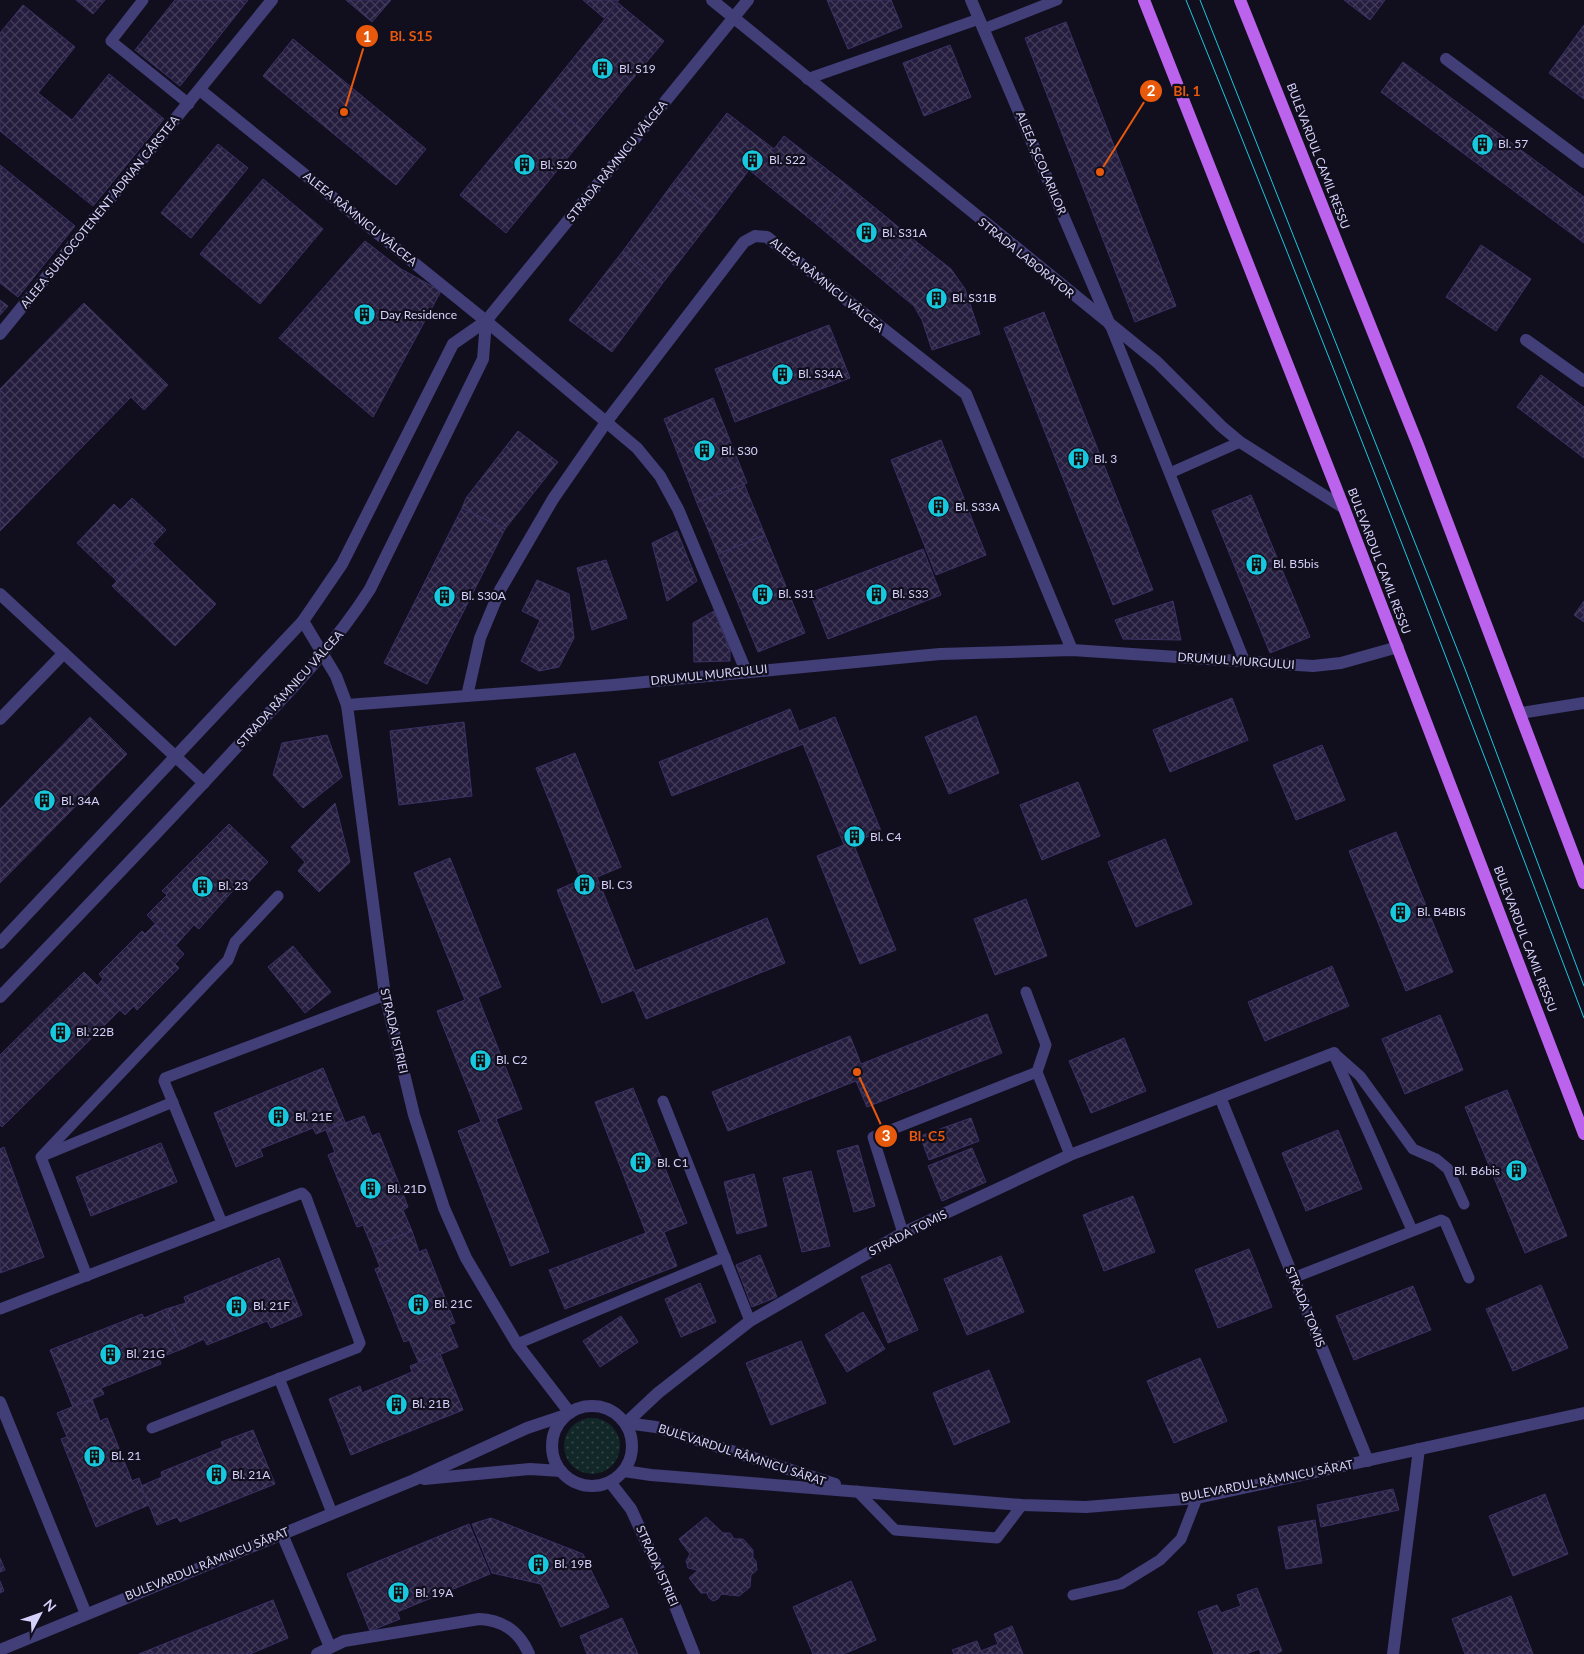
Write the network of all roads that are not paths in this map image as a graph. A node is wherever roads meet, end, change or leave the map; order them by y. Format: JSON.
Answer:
{"nodes":[{"id":1,"x":143,"y":0,"type":"edge"},
{"id":2,"x":272,"y":0,"type":"edge"},
{"id":3,"x":712,"y":0,"type":"edge"},
{"id":4,"x":748,"y":0,"type":"edge"},
{"id":5,"x":971,"y":0,"type":"edge"},
{"id":6,"x":1057,"y":0,"type":"edge"},
{"id":7,"x":1144,"y":0,"type":"edge"},
{"id":8,"x":1240,"y":0,"type":"edge"},
{"id":9,"x":733,"y":18,"type":"junction"},
{"id":10,"x":981,"y":24,"type":"junction"},
{"id":11,"x":1446,"y":59,"type":"dead end"},
{"id":12,"x":807,"y":79,"type":"junction"},
{"id":13,"x":200,"y":90,"type":"junction"},
{"id":14,"x":189,"y":104,"type":"junction"},
{"id":15,"x":1584,"y":162,"type":"edge"},
{"id":16,"x":486,"y":321,"type":"junction"},
{"id":17,"x":1111,"y":327,"type":"junction"},
{"id":18,"x":0,"y":334,"type":"edge"},
{"id":19,"x":1526,"y":340,"type":"dead end"},
{"id":20,"x":1584,"y":381,"type":"edge"},
{"id":21,"x":607,"y":421,"type":"junction"},
{"id":22,"x":1240,"y":442,"type":"junction"},
{"id":23,"x":1170,"y":473,"type":"junction"},
{"id":24,"x":1344,"y":508,"type":"junction"},
{"id":25,"x":0,"y":594,"type":"edge"},
{"id":26,"x":303,"y":621,"type":"junction"},
{"id":27,"x":1398,"y":647,"type":"junction"},
{"id":28,"x":1072,"y":650,"type":"junction"},
{"id":29,"x":64,"y":653,"type":"junction"},
{"id":30,"x":324,"y":654,"type":"junction"},
{"id":31,"x":1245,"y":662,"type":"junction"},
{"id":32,"x":746,"y":671,"type":"junction"},
{"id":33,"x":466,"y":696,"type":"junction"},
{"id":34,"x":1584,"y":703,"type":"edge"},
{"id":35,"x":347,"y":705,"type":"junction"},
{"id":36,"x":1521,"y":713,"type":"junction"},
{"id":37,"x":0,"y":719,"type":"edge"},
{"id":38,"x":176,"y":758,"type":"junction"},
{"id":39,"x":204,"y":783,"type":"junction"},
{"id":40,"x":1584,"y":883,"type":"edge"},
{"id":41,"x":278,"y":896,"type":"dead end"},
{"id":42,"x":0,"y":943,"type":"edge"},
{"id":43,"x":1026,"y":992,"type":"dead end"},
{"id":44,"x":384,"y":996,"type":"junction"},
{"id":45,"x":0,"y":997,"type":"edge"},
{"id":46,"x":1334,"y":1053,"type":"junction"},
{"id":47,"x":1037,"y":1072,"type":"junction"},
{"id":48,"x":1220,"y":1097,"type":"junction"},
{"id":49,"x":663,"y":1100,"type":"dead end"},
{"id":50,"x":173,"y":1102,"type":"junction"},
{"id":51,"x":1584,"y":1134,"type":"edge"},
{"id":52,"x":1070,"y":1155,"type":"junction"},
{"id":53,"x":41,"y":1157,"type":"junction"},
{"id":54,"x":1464,"y":1204,"type":"dead end"},
{"id":55,"x":222,"y":1223,"type":"junction"},
{"id":56,"x":1412,"y":1230,"type":"junction"},
{"id":57,"x":903,"y":1233,"type":"junction"},
{"id":58,"x":725,"y":1257,"type":"junction"},
{"id":59,"x":87,"y":1276,"type":"junction"},
{"id":60,"x":1294,"y":1278,"type":"junction"},
{"id":61,"x":1469,"y":1278,"type":"dead end"},
{"id":62,"x":0,"y":1309,"type":"edge"},
{"id":63,"x":750,"y":1321,"type":"junction"},
{"id":64,"x":517,"y":1344,"type":"junction"},
{"id":65,"x":279,"y":1378,"type":"junction"},
{"id":66,"x":0,"y":1402,"type":"edge"},
{"id":67,"x":1584,"y":1413,"type":"edge"},
{"id":68,"x":568,"y":1414,"type":"junction"},
{"id":69,"x":626,"y":1424,"type":"junction"},
{"id":70,"x":152,"y":1428,"type":"dead end"},
{"id":71,"x":1419,"y":1450,"type":"junction"},
{"id":72,"x":1368,"y":1461,"type":"junction"},
{"id":73,"x":561,"y":1471,"type":"junction"},
{"id":74,"x":624,"y":1471,"type":"junction"},
{"id":75,"x":414,"y":1480,"type":"junction"},
{"id":76,"x":610,"y":1482,"type":"junction"},
{"id":77,"x":856,"y":1491,"type":"junction"},
{"id":78,"x":1196,"y":1498,"type":"junction"},
{"id":79,"x":1022,"y":1505,"type":"junction"},
{"id":80,"x":332,"y":1513,"type":"junction"},
{"id":81,"x":282,"y":1534,"type":"junction"},
{"id":82,"x":1073,"y":1595,"type":"dead end"},
{"id":83,"x":86,"y":1614,"type":"junction"},
{"id":84,"x":330,"y":1646,"type":"junction"},
{"id":85,"x":0,"y":1649,"type":"edge"},
{"id":86,"x":2,"y":1654,"type":"edge"},
{"id":87,"x":317,"y":1654,"type":"edge"},
{"id":88,"x":529,"y":1654,"type":"edge"},
{"id":89,"x":694,"y":1654,"type":"edge"},
{"id":90,"x":1394,"y":1654,"type":"edge"}],
"edges":[{"from":1,"to":14,"type":"lane"},
{"from":2,"to":13,"type":"street"},
{"from":3,"to":9,"type":"street","name":"STRADA LABORATOR"},
{"from":4,"to":9,"type":"street","name":"STRADA RÂMNICU VÂLCEA"},
{"from":5,"to":10,"type":"street","name":"ALEEA ȘCOLARILOR"},
{"from":6,"to":10,"type":"lane"},
{"from":7,"to":24,"type":"main road","name":"BULEVARDUL CAMIL RESSU"},
{"from":8,"to":36,"type":"main road","name":"BULEVARDUL CAMIL RESSU"},
{"from":9,"to":12,"type":"street","name":"STRADA LABORATOR"},
{"from":9,"to":16,"type":"street","name":"STRADA RÂMNICU VÂLCEA"},
{"from":10,"to":12,"type":"lane"},
{"from":10,"to":17,"type":"street","name":"ALEEA ȘCOLARILOR"},
{"from":11,"to":15,"type":"street"},
{"from":12,"to":17,"type":"street","name":"STRADA LABORATOR"},
{"from":13,"to":14,"type":"street","name":"ALEEA SUBLOCOTENENT ADRIAN CÂRSTEA"},
{"from":13,"to":16,"type":"street","name":"ALEEA RÂMNICU VÂLCEA"},
{"from":14,"to":18,"type":"street","name":"ALEEA SUBLOCOTENENT ADRIAN CÂRSTEA"},
{"from":16,"to":21,"type":"street","name":"ALEEA RÂMNICU VÂLCEA"},
{"from":16,"to":26,"type":"street","name":"STRADA RÂMNICU VÂLCEA"},
{"from":16,"to":30,"type":"street","name":"STRADA RÂMNICU VÂLCEA"},
{"from":17,"to":22,"type":"street","name":"STRADA LABORATOR"},
{"from":17,"to":23,"type":"lane"},
{"from":19,"to":20,"type":"street"},
{"from":21,"to":28,"type":"street","name":"ALEEA RÂMNICU VÂLCEA"},
{"from":21,"to":32,"type":"street","name":"ALEEA RÂMNICU VÂLCEA"},
{"from":21,"to":33,"type":"street"},
{"from":22,"to":23,"type":"lane"},
{"from":22,"to":24,"type":"street","name":"STRADA LABORATOR"},
{"from":23,"to":31,"type":"lane"},
{"from":24,"to":27,"type":"main road","name":"BULEVARDUL CAMIL RESSU"},
{"from":25,"to":29,"type":"street"},
{"from":26,"to":30,"type":"street","name":"STRADA ISTRIEI"},
{"from":26,"to":38,"type":"street","name":"STRADA RÂMNICU VÂLCEA"},
{"from":27,"to":31,"type":"street","name":"DRUMUL MURGULUI"},
{"from":27,"to":51,"type":"main road","name":"BULEVARDUL CAMIL RESSU"},
{"from":28,"to":31,"type":"street","name":"DRUMUL MURGULUI"},
{"from":28,"to":32,"type":"street","name":"DRUMUL MURGULUI"},
{"from":29,"to":37,"type":"street"},
{"from":29,"to":38,"type":"street"},
{"from":30,"to":35,"type":"street","name":"STRADA ISTRIEI"},
{"from":30,"to":39,"type":"street","name":"STRADA RÂMNICU VÂLCEA"},
{"from":32,"to":33,"type":"street","name":"DRUMUL MURGULUI"},
{"from":33,"to":35,"type":"street","name":"DRUMUL MURGULUI"},
{"from":34,"to":36,"type":"street"},
{"from":35,"to":44,"type":"street","name":"STRADA ISTRIEI"},
{"from":36,"to":40,"type":"main road","name":"BULEVARDUL CAMIL RESSU"},
{"from":38,"to":39,"type":"street"},
{"from":38,"to":42,"type":"street","name":"STRADA RÂMNICU VÂLCEA"},
{"from":39,"to":45,"type":"street","name":"STRADA RÂMNICU VÂLCEA"},
{"from":41,"to":53,"type":"lane"},
{"from":43,"to":47,"type":"lane"},
{"from":44,"to":50,"type":"lane"},
{"from":44,"to":64,"type":"street","name":"STRADA ISTRIEI"},
{"from":46,"to":48,"type":"street","name":"STRADA TOMIS"},
{"from":46,"to":54,"type":"lane"},
{"from":46,"to":56,"type":"lane"},
{"from":47,"to":52,"type":"lane"},
{"from":47,"to":57,"type":"lane"},
{"from":48,"to":52,"type":"street","name":"STRADA TOMIS"},
{"from":48,"to":60,"type":"street","name":"STRADA TOMIS"},
{"from":49,"to":58,"type":"lane"},
{"from":50,"to":53,"type":"lane"},
{"from":50,"to":55,"type":"lane"},
{"from":52,"to":57,"type":"street","name":"STRADA TOMIS"},
{"from":53,"to":59,"type":"lane"},
{"from":55,"to":59,"type":"lane"},
{"from":55,"to":65,"type":"lane"},
{"from":56,"to":60,"type":"lane"},
{"from":56,"to":61,"type":"lane"},
{"from":57,"to":63,"type":"street","name":"STRADA TOMIS"},
{"from":58,"to":63,"type":"lane"},
{"from":58,"to":64,"type":"lane"},
{"from":59,"to":62,"type":"lane"},
{"from":60,"to":72,"type":"street","name":"STRADA TOMIS"},
{"from":63,"to":69,"type":"street","name":"STRADA TOMIS"},
{"from":64,"to":68,"type":"street","name":"STRADA ISTRIEI"},
{"from":65,"to":70,"type":"lane"},
{"from":65,"to":80,"type":"lane"},
{"from":66,"to":83,"type":"street"},
{"from":67,"to":71,"type":"street","name":"BULEVARDUL RÂMNICU SĂRAT"},
{"from":68,"to":69,"type":"street"},
{"from":68,"to":73,"type":"street"},
{"from":68,"to":75,"type":"street","name":"BULEVARDUL RÂMNICU SĂRAT"},
{"from":69,"to":74,"type":"street"},
{"from":69,"to":77,"type":"street","name":"BULEVARDUL RÂMNICU SĂRAT"},
{"from":71,"to":72,"type":"street","name":"BULEVARDUL RÂMNICU SĂRAT"},
{"from":71,"to":90,"type":"street"},
{"from":72,"to":78,"type":"street","name":"BULEVARDUL RÂMNICU SĂRAT"},
{"from":73,"to":75,"type":"street","name":"BULEVARDUL RÂMNICU SĂRAT"},
{"from":73,"to":76,"type":"street"},
{"from":74,"to":76,"type":"street"},
{"from":74,"to":77,"type":"street","name":"BULEVARDUL RÂMNICU SĂRAT"},
{"from":75,"to":80,"type":"street","name":"BULEVARDUL RÂMNICU SĂRAT"},
{"from":76,"to":89,"type":"street","name":"STRADA ISTRIEI"},
{"from":77,"to":79,"type":"street","name":"BULEVARDUL RÂMNICU SĂRAT"},
{"from":77,"to":79,"type":"lane"},
{"from":78,"to":79,"type":"street","name":"BULEVARDUL RÂMNICU SĂRAT"},
{"from":78,"to":82,"type":"lane"},
{"from":80,"to":81,"type":"street","name":"BULEVARDUL RÂMNICU SĂRAT"},
{"from":81,"to":83,"type":"street","name":"BULEVARDUL RÂMNICU SĂRAT"},
{"from":81,"to":84,"type":"street"},
{"from":83,"to":85,"type":"street","name":"BULEVARDUL RÂMNICU SĂRAT"},
{"from":84,"to":87,"type":"street"},
{"from":84,"to":88,"type":"street"},
{"from":85,"to":86,"type":"street"}]}
